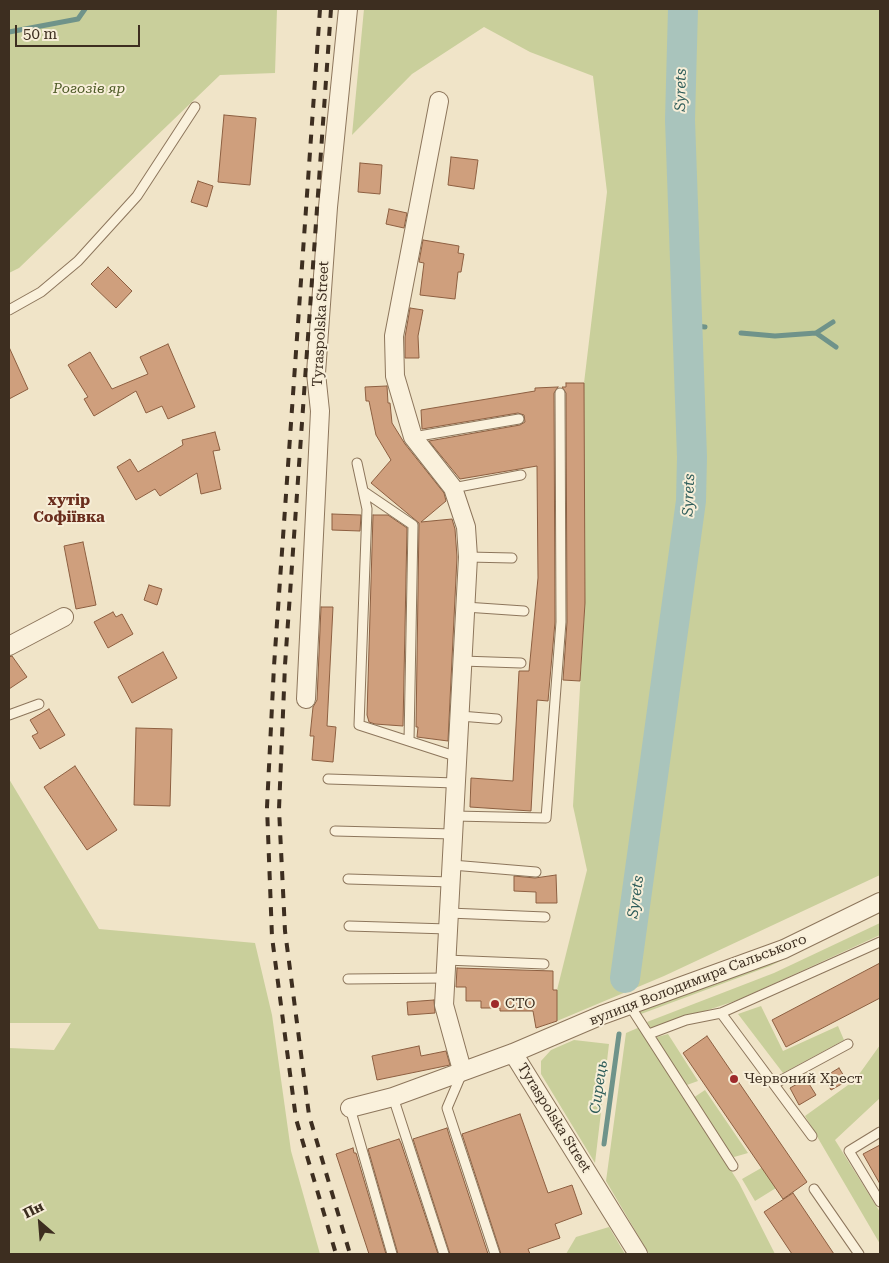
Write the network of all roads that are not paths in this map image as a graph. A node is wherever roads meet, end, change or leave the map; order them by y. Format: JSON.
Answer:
{"nodes":[{"id":1,"x":348,"y":9,"type":"edge"},
{"id":2,"x":439,"y":101,"type":"dead end"},
{"id":3,"x":195,"y":107,"type":"dead end"},
{"id":4,"x":9,"y":310,"type":"edge"},
{"id":5,"x":560,"y":393,"type":"dead end"},
{"id":6,"x":519,"y":419,"type":"dead end"},
{"id":7,"x":413,"y":437,"type":"junction"},
{"id":8,"x":357,"y":463,"type":"dead end"},
{"id":9,"x":521,"y":475,"type":"dead end"},
{"id":10,"x":453,"y":488,"type":"junction"},
{"id":11,"x":363,"y":491,"type":"junction"},
{"id":12,"x":468,"y":557,"type":"junction"},
{"id":13,"x":512,"y":558,"type":"dead end"},
{"id":14,"x":465,"y":607,"type":"junction"},
{"id":15,"x":524,"y":611,"type":"dead end"},
{"id":16,"x":64,"y":617,"type":"dead end"},
{"id":17,"x":9,"y":646,"type":"edge"},
{"id":18,"x":462,"y":661,"type":"junction"},
{"id":19,"x":521,"y":663,"type":"dead end"},
{"id":20,"x":306,"y":699,"type":"dead end"},
{"id":21,"x":39,"y":704,"type":"dead end"},
{"id":22,"x":9,"y":715,"type":"edge"},
{"id":23,"x":460,"y":716,"type":"junction"},
{"id":24,"x":497,"y":719,"type":"dead end"},
{"id":25,"x":408,"y":741,"type":"junction"},
{"id":26,"x":458,"y":757,"type":"junction"},
{"id":27,"x":328,"y":779,"type":"dead end"},
{"id":28,"x":456,"y":783,"type":"junction"},
{"id":29,"x":454,"y":816,"type":"junction"},
{"id":30,"x":334,"y":830,"type":"dead end"},
{"id":31,"x":453,"y":834,"type":"junction"},
{"id":32,"x":536,"y":872,"type":"dead end"},
{"id":33,"x":451,"y":874,"type":"junction"},
{"id":34,"x":348,"y":879,"type":"dead end"},
{"id":35,"x":880,"y":902,"type":"edge"},
{"id":36,"x":544,"y":917,"type":"dead end"},
{"id":37,"x":449,"y":921,"type":"junction"},
{"id":38,"x":350,"y":926,"type":"dead end"},
{"id":39,"x":880,"y":942,"type":"edge"},
{"id":40,"x":446,"y":960,"type":"junction"},
{"id":41,"x":544,"y":964,"type":"dead end"},
{"id":42,"x":446,"y":978,"type":"junction"},
{"id":43,"x":348,"y":979,"type":"dead end"},
{"id":44,"x":630,"y":1006,"type":"junction"},
{"id":45,"x":721,"y":1013,"type":"junction"},
{"id":46,"x":649,"y":1034,"type":"junction"},
{"id":47,"x":848,"y":1044,"type":"dead end"},
{"id":48,"x":513,"y":1052,"type":"junction"},
{"id":49,"x":462,"y":1070,"type":"junction"},
{"id":50,"x":774,"y":1084,"type":"junction"},
{"id":51,"x":393,"y":1097,"type":"junction"},
{"id":52,"x":350,"y":1108,"type":"joint"},
{"id":53,"x":880,"y":1132,"type":"edge"},
{"id":54,"x":812,"y":1136,"type":"dead end"},
{"id":55,"x":733,"y":1166,"type":"dead end"},
{"id":56,"x":814,"y":1190,"type":"dead end"},
{"id":57,"x":880,"y":1202,"type":"edge"},
{"id":58,"x":392,"y":1254,"type":"edge"},
{"id":59,"x":444,"y":1254,"type":"edge"},
{"id":60,"x":495,"y":1254,"type":"edge"},
{"id":61,"x":638,"y":1254,"type":"edge"},
{"id":62,"x":859,"y":1254,"type":"edge"}],
"edges":[{"from":1,"to":20,"type":"street","name":"Tyraspolska Street"},
{"from":2,"to":7,"type":"street"},
{"from":3,"to":4,"type":"lane"},
{"from":5,"to":29,"type":"lane"},
{"from":6,"to":7,"type":"lane"},
{"from":7,"to":10,"type":"street"},
{"from":8,"to":11,"type":"lane"},
{"from":9,"to":10,"type":"lane"},
{"from":10,"to":12,"type":"street"},
{"from":11,"to":25,"type":"lane"},
{"from":11,"to":25,"type":"lane"},
{"from":12,"to":13,"type":"lane"},
{"from":12,"to":14,"type":"street"},
{"from":14,"to":15,"type":"lane"},
{"from":14,"to":18,"type":"street"},
{"from":16,"to":17,"type":"street"},
{"from":18,"to":19,"type":"lane"},
{"from":18,"to":23,"type":"street"},
{"from":21,"to":22,"type":"lane"},
{"from":23,"to":24,"type":"lane"},
{"from":23,"to":26,"type":"street"},
{"from":25,"to":26,"type":"lane"},
{"from":26,"to":28,"type":"street"},
{"from":27,"to":28,"type":"lane"},
{"from":28,"to":29,"type":"street"},
{"from":29,"to":31,"type":"street"},
{"from":30,"to":31,"type":"lane"},
{"from":31,"to":33,"type":"street"},
{"from":32,"to":33,"type":"lane"},
{"from":33,"to":34,"type":"lane"},
{"from":33,"to":37,"type":"street"},
{"from":35,"to":44,"type":"street","name":"вулиця Володимира Сальського"},
{"from":36,"to":37,"type":"lane"},
{"from":37,"to":38,"type":"lane"},
{"from":37,"to":40,"type":"street"},
{"from":39,"to":45,"type":"lane"},
{"from":40,"to":41,"type":"lane"},
{"from":40,"to":42,"type":"street"},
{"from":42,"to":43,"type":"lane"},
{"from":42,"to":49,"type":"street"},
{"from":44,"to":46,"type":"lane"},
{"from":44,"to":48,"type":"street","name":"вулиця Володимира Сальського"},
{"from":45,"to":46,"type":"lane"},
{"from":45,"to":50,"type":"lane"},
{"from":46,"to":55,"type":"lane"},
{"from":47,"to":50,"type":"lane"},
{"from":48,"to":49,"type":"street","name":"Tyraspolska Street"},
{"from":48,"to":61,"type":"street","name":"Tyraspolska Street"},
{"from":49,"to":51,"type":"street","name":"Tyraspolska Street"},
{"from":49,"to":60,"type":"lane"},
{"from":50,"to":54,"type":"lane"},
{"from":51,"to":52,"type":"street","name":"Tyraspolska Street"},
{"from":51,"to":59,"type":"lane"},
{"from":52,"to":58,"type":"lane"},
{"from":53,"to":57,"type":"lane"},
{"from":56,"to":62,"type":"lane"}]}
